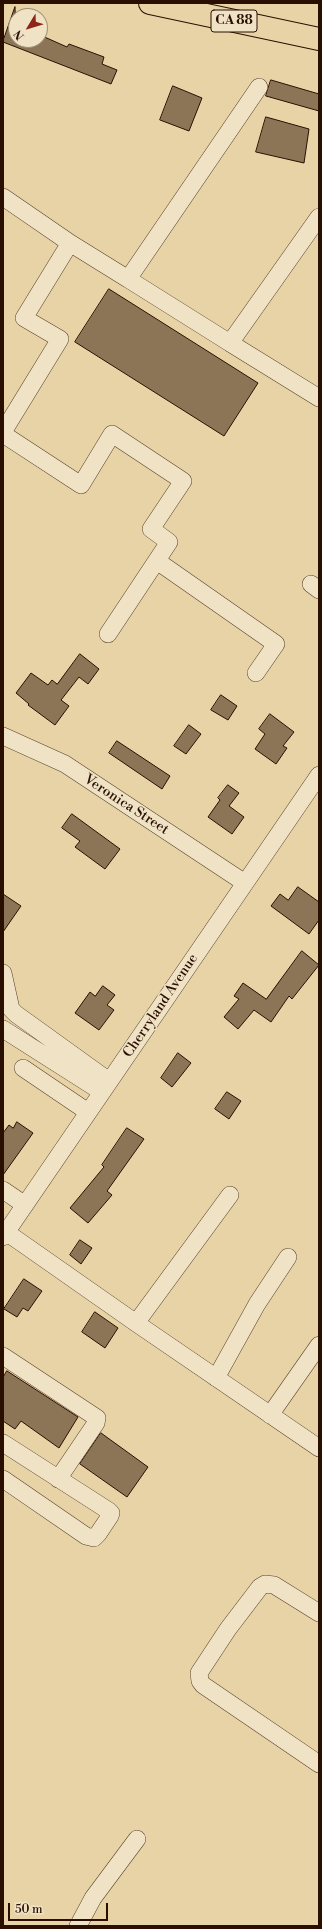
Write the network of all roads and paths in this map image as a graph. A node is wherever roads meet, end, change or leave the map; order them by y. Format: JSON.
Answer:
{"nodes":[{"id":1,"x":150,"y":3,"type":"edge"},
{"id":2,"x":319,"y":39,"type":"edge"},
{"id":3,"x":258,"y":87,"type":"dead end"},
{"id":4,"x":3,"y":197,"type":"edge"},
{"id":5,"x":319,"y":218,"type":"edge"},
{"id":6,"x":70,"y":243,"type":"junction"},
{"id":7,"x":128,"y":279,"type":"junction"},
{"id":8,"x":230,"y":344,"type":"junction"},
{"id":9,"x":319,"y":398,"type":"edge"},
{"id":10,"x":3,"y":433,"type":"edge"},
{"id":11,"x":156,"y":561,"type":"junction"},
{"id":12,"x":108,"y":634,"type":"dead end"},
{"id":13,"x":256,"y":673,"type":"dead end"},
{"id":14,"x":3,"y":736,"type":"edge"},
{"id":15,"x":319,"y":775,"type":"edge"},
{"id":16,"x":245,"y":882,"type":"junction"},
{"id":17,"x":3,"y":973,"type":"edge"},
{"id":18,"x":3,"y":1029,"type":"edge"},
{"id":19,"x":23,"y":1068,"type":"dead end"},
{"id":20,"x":105,"y":1087,"type":"junction"},
{"id":21,"x":88,"y":1112,"type":"junction"},
{"id":22,"x":3,"y":1190,"type":"edge"},
{"id":23,"x":230,"y":1195,"type":"dead end"},
{"id":24,"x":24,"y":1205,"type":"junction"},
{"id":25,"x":5,"y":1234,"type":"edge"},
{"id":26,"x":288,"y":1257,"type":"dead end"},
{"id":27,"x":136,"y":1323,"type":"junction"},
{"id":28,"x":319,"y":1345,"type":"edge"},
{"id":29,"x":3,"y":1356,"type":"edge"},
{"id":30,"x":216,"y":1378,"type":"junction"},
{"id":31,"x":270,"y":1415,"type":"junction"},
{"id":32,"x":3,"y":1443,"type":"edge"},
{"id":33,"x":319,"y":1448,"type":"edge"},
{"id":34,"x":3,"y":1479,"type":"edge"},
{"id":35,"x":58,"y":1480,"type":"junction"},
{"id":36,"x":319,"y":1613,"type":"edge"},
{"id":37,"x":319,"y":1764,"type":"edge"},
{"id":38,"x":137,"y":1839,"type":"dead end"},
{"id":39,"x":78,"y":1926,"type":"edge"}],
"edges":[{"from":1,"to":2,"type":"main road","number":"CA 88"},
{"from":3,"to":7,"type":"street"},
{"from":4,"to":6,"type":"street"},
{"from":5,"to":8,"type":"street"},
{"from":6,"to":7,"type":"street"},
{"from":6,"to":10,"type":"street"},
{"from":7,"to":8,"type":"street"},
{"from":8,"to":9,"type":"street"},
{"from":10,"to":11,"type":"street"},
{"from":11,"to":12,"type":"street"},
{"from":11,"to":13,"type":"street"},
{"from":14,"to":16,"type":"street","name":"Veronica Street"},
{"from":15,"to":16,"type":"street","name":"Cherryland Avenue"},
{"from":16,"to":20,"type":"street","name":"Cherryland Avenue"},
{"from":17,"to":20,"type":"street"},
{"from":18,"to":20,"type":"street"},
{"from":19,"to":21,"type":"street"},
{"from":20,"to":21,"type":"street","name":"Cherryland Avenue"},
{"from":21,"to":24,"type":"street","name":"Cherryland Avenue"},
{"from":22,"to":24,"type":"street"},
{"from":23,"to":27,"type":"street"},
{"from":24,"to":25,"type":"street","name":"Cherryland Avenue"},
{"from":25,"to":27,"type":"street"},
{"from":26,"to":30,"type":"street"},
{"from":27,"to":30,"type":"street"},
{"from":28,"to":31,"type":"street"},
{"from":29,"to":35,"type":"street"},
{"from":30,"to":31,"type":"street"},
{"from":31,"to":33,"type":"street"},
{"from":32,"to":35,"type":"street"},
{"from":34,"to":35,"type":"street"},
{"from":36,"to":37,"type":"street"},
{"from":38,"to":39,"type":"street"}]}
